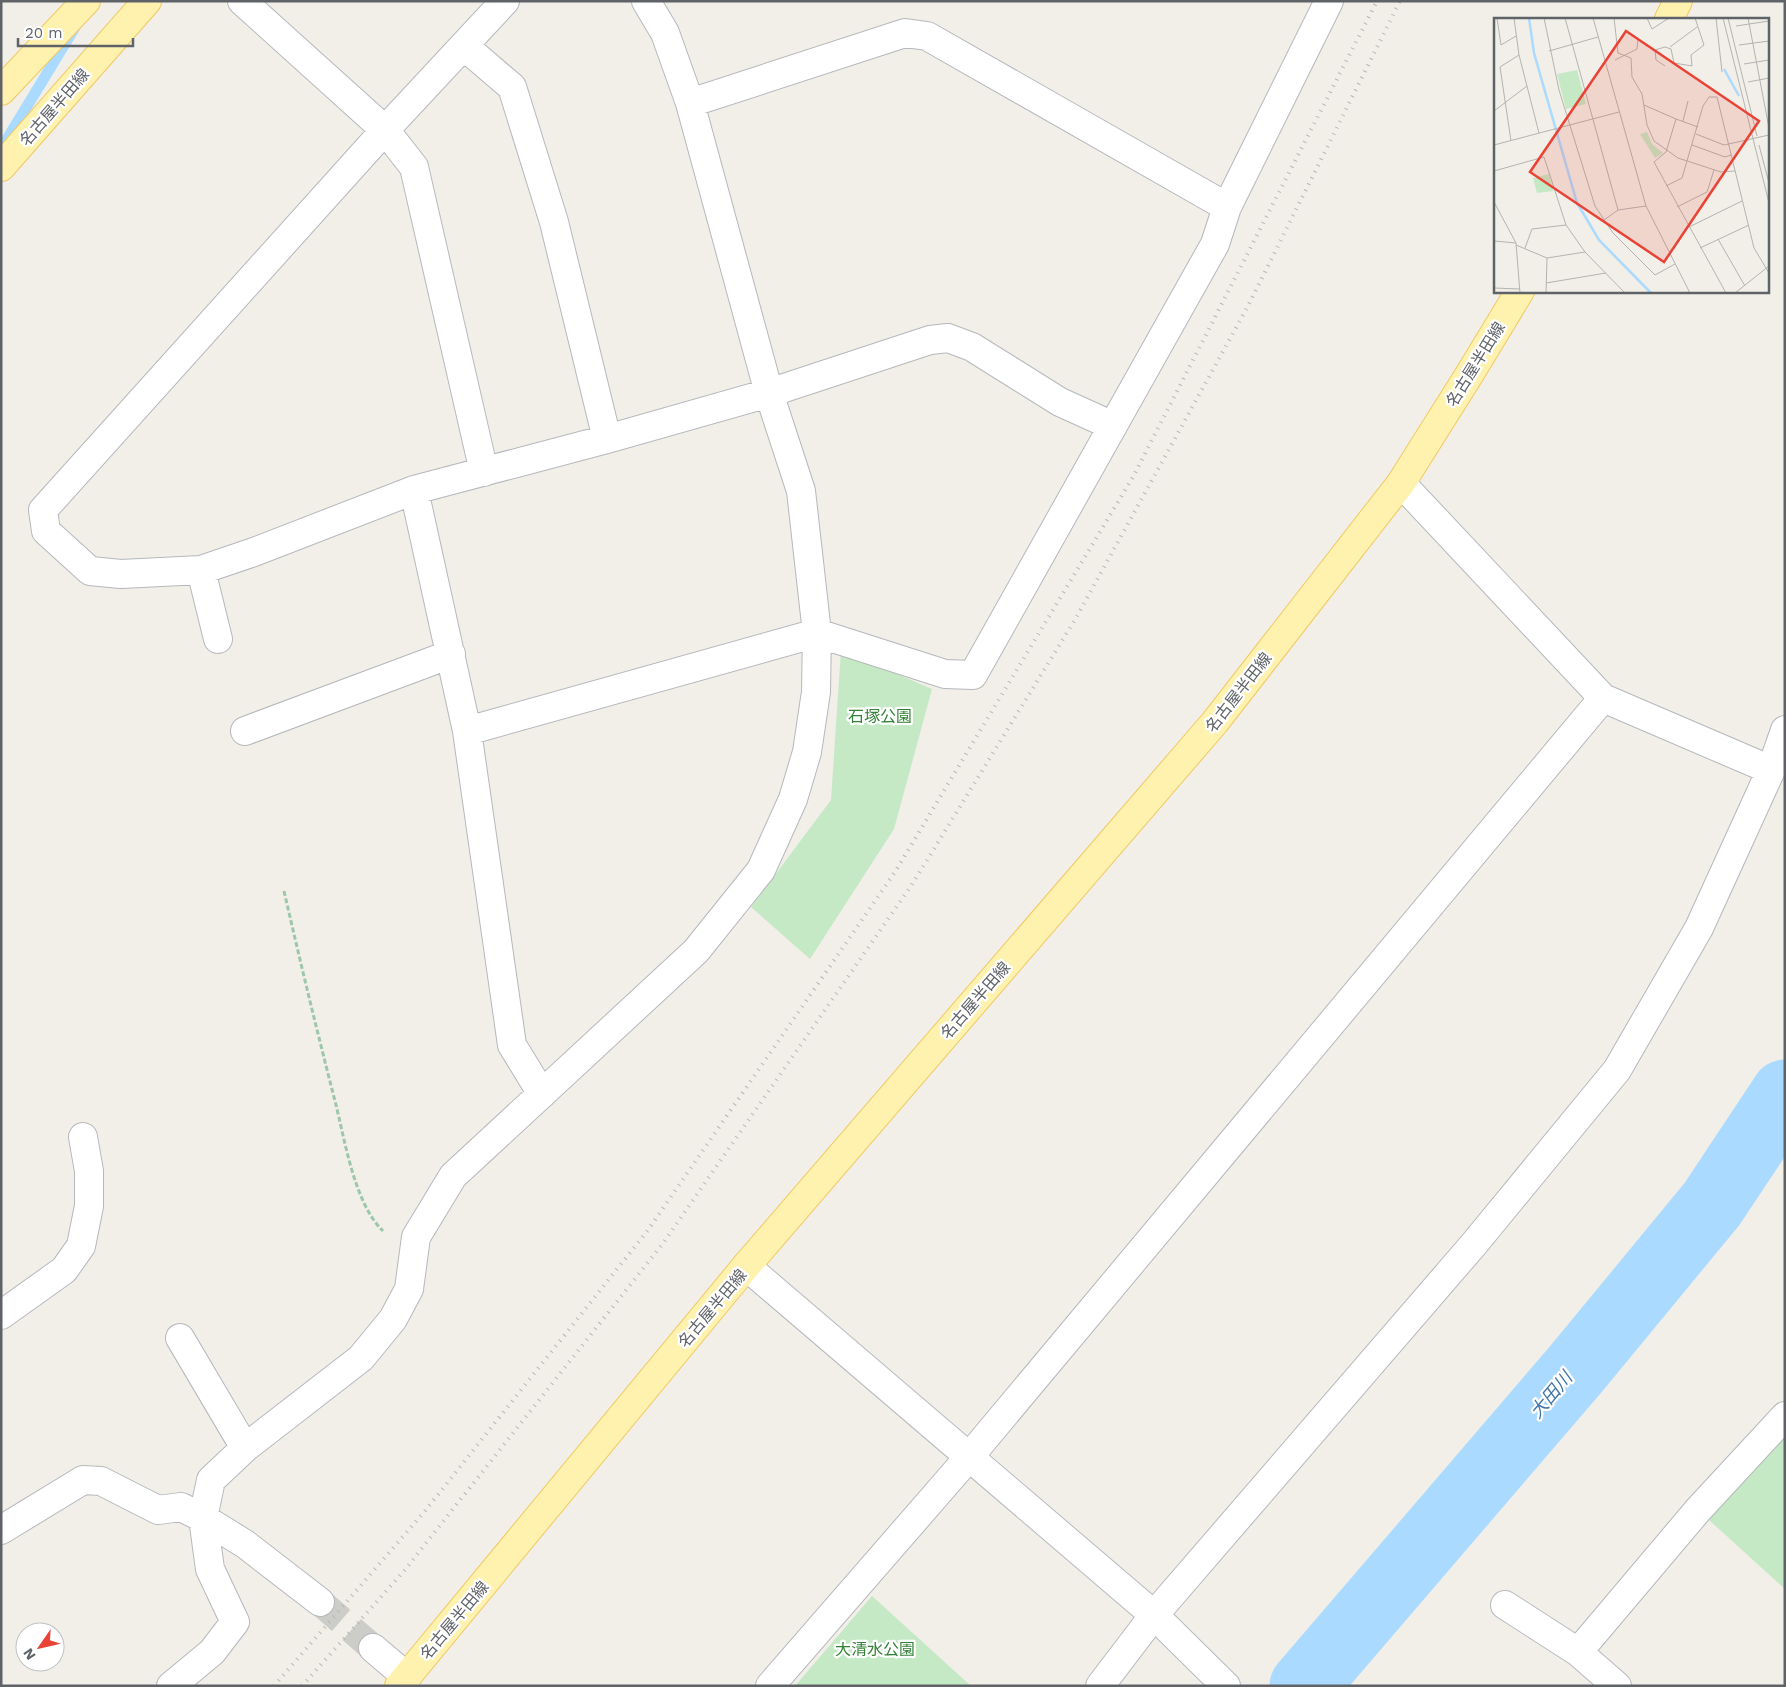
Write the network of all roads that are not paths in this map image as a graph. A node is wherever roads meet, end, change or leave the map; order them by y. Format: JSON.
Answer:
{"nodes":[{"id":1,"x":86,"y":1,"type":"edge"},
{"id":2,"x":147,"y":1,"type":"edge"},
{"id":3,"x":242,"y":1,"type":"edge"},
{"id":4,"x":505,"y":1,"type":"edge"},
{"id":5,"x":646,"y":1,"type":"edge"},
{"id":6,"x":1329,"y":1,"type":"edge"},
{"id":7,"x":1678,"y":1,"type":"edge"},
{"id":8,"x":1670,"y":18,"type":"edge"},
{"id":9,"x":464,"y":46,"type":"junction"},
{"id":10,"x":1,"y":91,"type":"edge"},
{"id":11,"x":690,"y":102,"type":"junction"},
{"id":12,"x":385,"y":130,"type":"junction"},
{"id":13,"x":1,"y":167,"type":"edge"},
{"id":14,"x":1227,"y":207,"type":"junction"},
{"id":15,"x":1519,"y":292,"type":"edge"},
{"id":16,"x":769,"y":392,"type":"junction"},
{"id":17,"x":1113,"y":426,"type":"junction"},
{"id":18,"x":607,"y":439,"type":"junction"},
{"id":19,"x":484,"y":472,"type":"junction"},
{"id":20,"x":1401,"y":483,"type":"junction"},
{"id":21,"x":414,"y":490,"type":"junction"},
{"id":22,"x":201,"y":570,"type":"junction"},
{"id":23,"x":817,"y":633,"type":"junction"},
{"id":24,"x":218,"y":640,"type":"dead end"},
{"id":25,"x":451,"y":654,"type":"junction"},
{"id":26,"x":1603,"y":698,"type":"junction"},
{"id":27,"x":468,"y":730,"type":"junction"},
{"id":28,"x":1785,"y":730,"type":"edge"},
{"id":29,"x":246,"y":731,"type":"dead end"},
{"id":30,"x":1771,"y":770,"type":"junction"},
{"id":31,"x":542,"y":1094,"type":"junction"},
{"id":32,"x":83,"y":1137,"type":"dead end"},
{"id":33,"x":746,"y":1266,"type":"junction"},
{"id":34,"x":1,"y":1315,"type":"edge"},
{"id":35,"x":180,"y":1338,"type":"dead end"},
{"id":36,"x":1785,"y":1416,"type":"edge"},
{"id":37,"x":245,"y":1448,"type":"junction"},
{"id":38,"x":969,"y":1457,"type":"junction"},
{"id":39,"x":203,"y":1518,"type":"junction"},
{"id":40,"x":1,"y":1530,"type":"edge"},
{"id":41,"x":320,"y":1602,"type":"tunnel mouth"},
{"id":42,"x":1505,"y":1605,"type":"dead end"},
{"id":43,"x":1154,"y":1614,"type":"junction"},
{"id":44,"x":373,"y":1648,"type":"tunnel mouth"},
{"id":45,"x":1578,"y":1652,"type":"junction"},
{"id":46,"x":403,"y":1681,"type":"edge"},
{"id":47,"x":172,"y":1686,"type":"edge"},
{"id":48,"x":770,"y":1686,"type":"edge"},
{"id":49,"x":1100,"y":1686,"type":"edge"},
{"id":50,"x":1226,"y":1686,"type":"edge"},
{"id":51,"x":1617,"y":1686,"type":"edge"}],
"edges":[{"from":1,"to":10,"type":"main road"},
{"from":2,"to":13,"type":"main road","name":"名古屋半田線"},
{"from":3,"to":12,"type":"street"},
{"from":4,"to":9,"type":"street"},
{"from":5,"to":11,"type":"street"},
{"from":6,"to":14,"type":"street"},
{"from":7,"to":8,"type":"main road"},
{"from":9,"to":12,"type":"street"},
{"from":9,"to":18,"type":"street"},
{"from":11,"to":14,"type":"street"},
{"from":11,"to":16,"type":"street"},
{"from":12,"to":19,"type":"street"},
{"from":12,"to":22,"type":"street"},
{"from":14,"to":17,"type":"street"},
{"from":15,"to":20,"type":"main road","name":"名古屋半田線"},
{"from":16,"to":17,"type":"street"},
{"from":16,"to":18,"type":"street"},
{"from":16,"to":23,"type":"street"},
{"from":17,"to":23,"type":"street"},
{"from":18,"to":19,"type":"street"},
{"from":19,"to":21,"type":"street"},
{"from":20,"to":26,"type":"street"},
{"from":20,"to":33,"type":"main road","name":"名古屋半田線"},
{"from":21,"to":22,"type":"street"},
{"from":21,"to":25,"type":"street"},
{"from":22,"to":24,"type":"street"},
{"from":23,"to":27,"type":"street"},
{"from":23,"to":31,"type":"street"},
{"from":25,"to":27,"type":"street"},
{"from":25,"to":29,"type":"street"},
{"from":26,"to":30,"type":"street"},
{"from":26,"to":38,"type":"street"},
{"from":27,"to":31,"type":"street"},
{"from":28,"to":30,"type":"street"},
{"from":30,"to":43,"type":"street"},
{"from":31,"to":37,"type":"street"},
{"from":32,"to":34,"type":"street"},
{"from":33,"to":38,"type":"street"},
{"from":33,"to":46,"type":"main road","name":"名古屋半田線"},
{"from":35,"to":37,"type":"street"},
{"from":36,"to":45,"type":"street"},
{"from":37,"to":39,"type":"street"},
{"from":38,"to":43,"type":"street"},
{"from":38,"to":48,"type":"street"},
{"from":39,"to":40,"type":"street"},
{"from":39,"to":41,"type":"street"},
{"from":39,"to":47,"type":"street"},
{"from":42,"to":45,"type":"street"},
{"from":43,"to":49,"type":"street"},
{"from":43,"to":50,"type":"street"},
{"from":44,"to":46,"type":"street"},
{"from":45,"to":51,"type":"street"}]}
